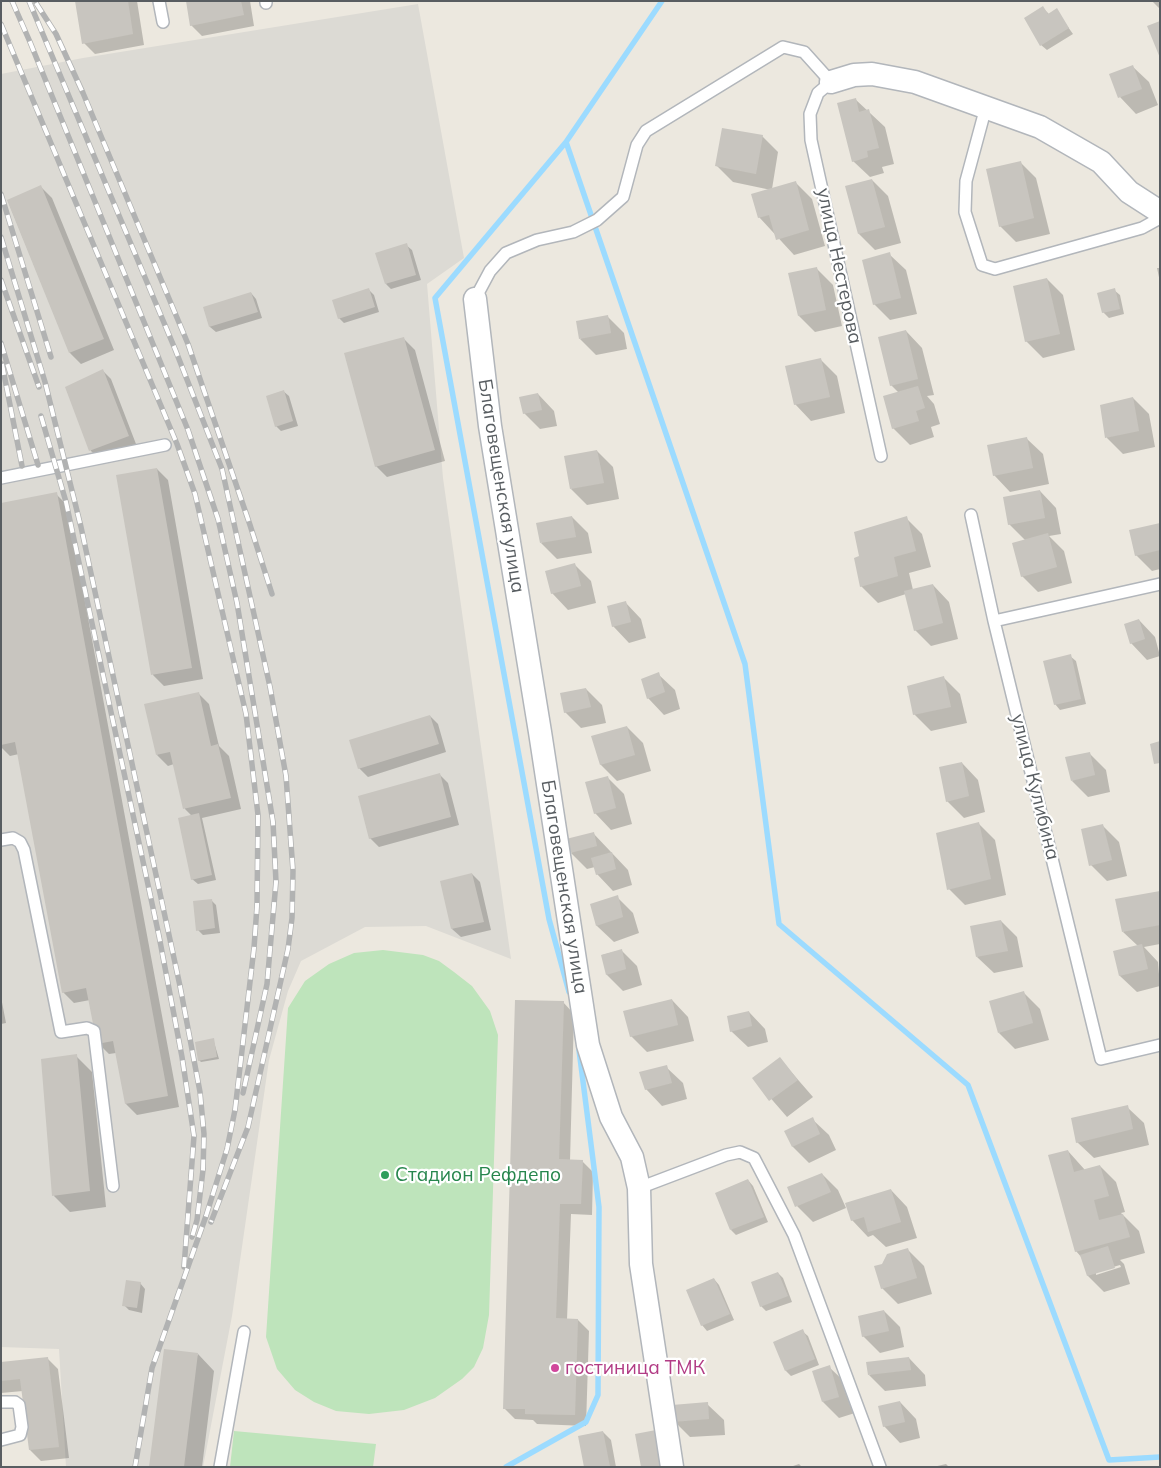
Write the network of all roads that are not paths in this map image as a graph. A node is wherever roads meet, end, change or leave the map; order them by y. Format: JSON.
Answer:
{"nodes":[{"id":1,"x":159,"y":1,"type":"edge"},
{"id":2,"x":164,"y":22,"type":"dead end"},
{"id":3,"x":831,"y":82,"type":"junction"},
{"id":4,"x":986,"y":107,"type":"junction"},
{"id":5,"x":1160,"y":212,"type":"edge"},
{"id":6,"x":1160,"y":218,"type":"edge"},
{"id":7,"x":475,"y":299,"type":"joint"},
{"id":8,"x":165,"y":445,"type":"dead end"},
{"id":9,"x":881,"y":456,"type":"dead end"},
{"id":10,"x":1,"y":478,"type":"edge"},
{"id":11,"x":971,"y":515,"type":"dead end"},
{"id":12,"x":1160,"y":584,"type":"edge"},
{"id":13,"x":994,"y":620,"type":"junction"},
{"id":14,"x":1,"y":840,"type":"edge"},
{"id":15,"x":1160,"y":1045,"type":"edge"},
{"id":16,"x":113,"y":1186,"type":"dead end"},
{"id":17,"x":639,"y":1188,"type":"junction"},
{"id":18,"x":244,"y":1332,"type":"dead end"},
{"id":19,"x":1,"y":1402,"type":"edge"},
{"id":20,"x":1,"y":1440,"type":"edge"},
{"id":21,"x":220,"y":1467,"type":"edge"},
{"id":22,"x":672,"y":1467,"type":"edge"},
{"id":23,"x":880,"y":1467,"type":"edge"}],
"edges":[{"from":1,"to":2,"type":"lane"},
{"from":3,"to":4,"type":"street"},
{"from":3,"to":7,"type":"lane"},
{"from":3,"to":9,"type":"lane","name":"улица Нестерова"},
{"from":4,"to":5,"type":"street"},
{"from":4,"to":6,"type":"lane"},
{"from":7,"to":17,"type":"street","name":"Благовещенская улица"},
{"from":8,"to":10,"type":"lane"},
{"from":11,"to":13,"type":"lane","name":"улица Кулибина"},
{"from":12,"to":13,"type":"lane"},
{"from":13,"to":15,"type":"lane","name":"улица Кулибина"},
{"from":14,"to":16,"type":"lane"},
{"from":17,"to":22,"type":"street","name":"Благовещенская улица"},
{"from":17,"to":23,"type":"lane"},
{"from":18,"to":21,"type":"lane"},
{"from":19,"to":20,"type":"lane"}]}
